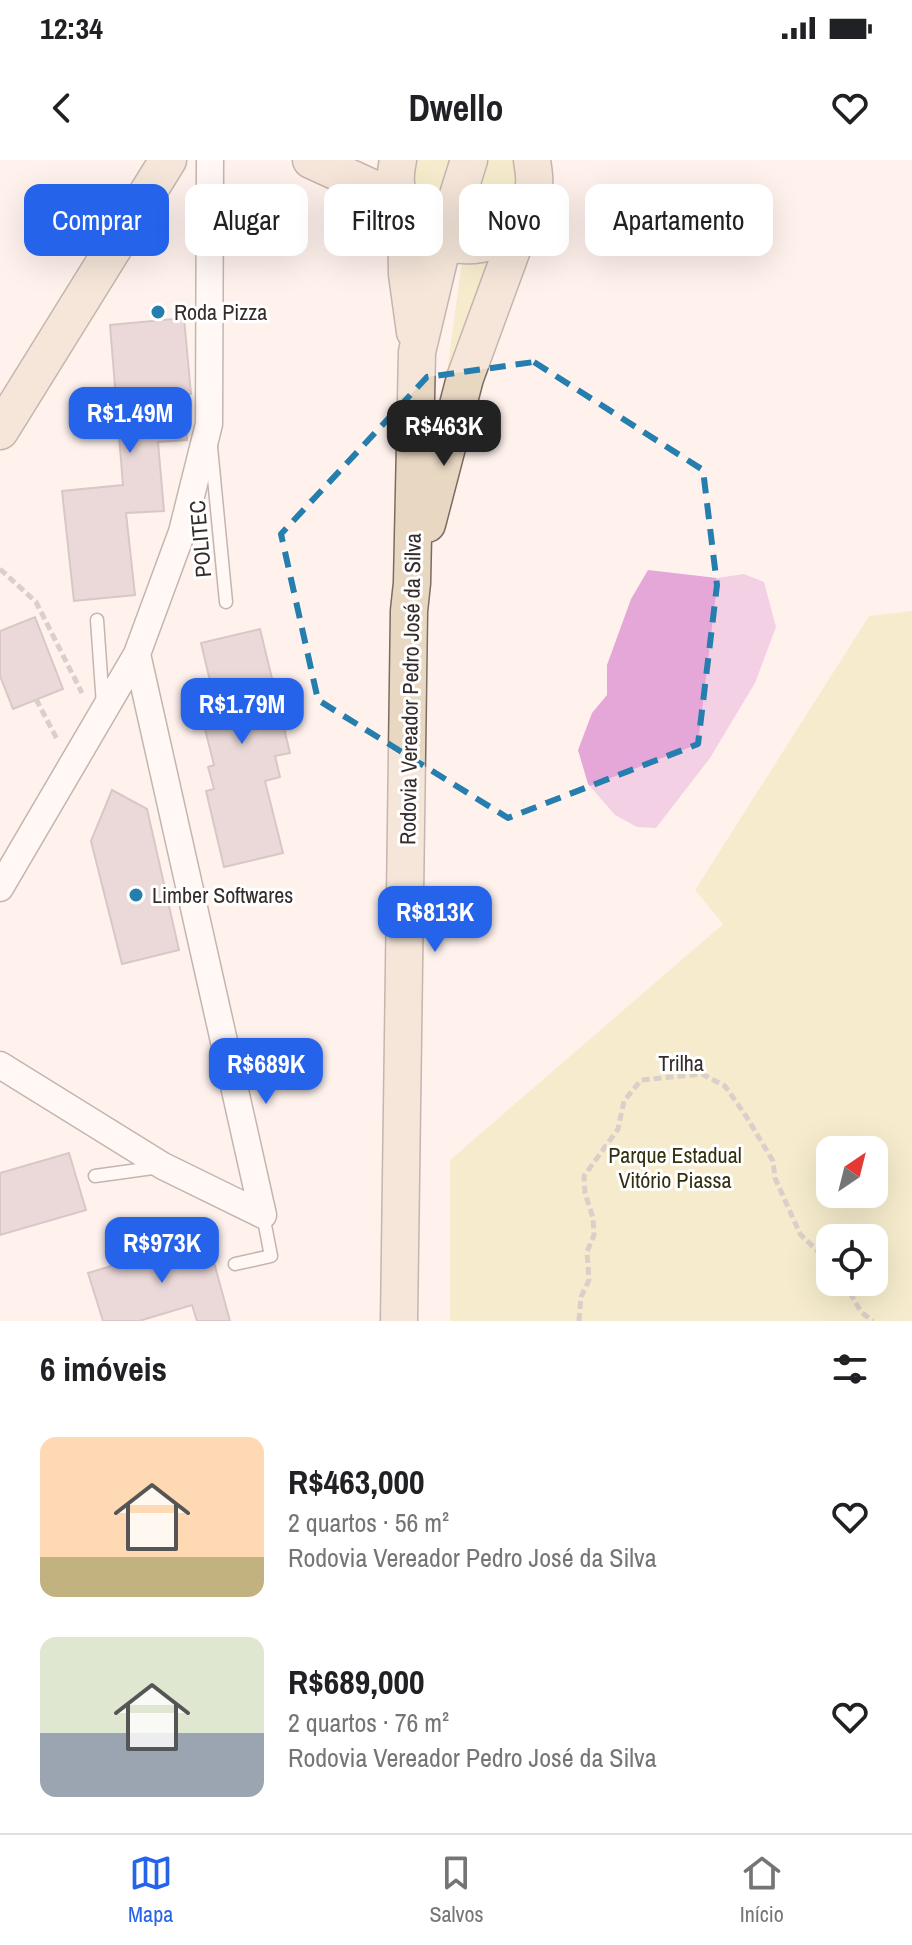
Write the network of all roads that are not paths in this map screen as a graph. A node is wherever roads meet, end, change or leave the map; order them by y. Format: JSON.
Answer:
{"nodes":[{"id":1,"x":168,"y":160,"type":"edge"},
{"id":2,"x":210,"y":160,"type":"edge"},
{"id":3,"x":311,"y":160,"type":"edge"},
{"id":4,"x":398,"y":160,"type":"edge"},
{"id":5,"x":469,"y":160,"type":"edge"},
{"id":6,"x":532,"y":161,"type":"edge"},
{"id":7,"x":364,"y":184,"type":"edge"},
{"id":8,"x":397,"y":184,"type":"edge"},
{"id":9,"x":534,"y":184,"type":"edge"},
{"id":10,"x":443,"y":243,"type":"joint"},
{"id":11,"x":459,"y":246,"type":"edge"},
{"id":12,"x":406,"y":256,"type":"edge"},
{"id":13,"x":440,"y":256,"type":"edge"},
{"id":14,"x":510,"y":256,"type":"edge"},
{"id":15,"x":417,"y":352,"type":"junction"},
{"id":16,"x":209,"y":424,"type":"junction"},
{"id":17,"x":0,"y":431,"type":"edge"},
{"id":18,"x":412,"y":583,"type":"junction"},
{"id":19,"x":226,"y":602,"type":"dead end"},
{"id":20,"x":97,"y":620,"type":"dead end"},
{"id":21,"x":137,"y":654,"type":"junction"},
{"id":22,"x":103,"y":712,"type":"junction"},
{"id":23,"x":0,"y":888,"type":"edge"},
{"id":24,"x":3,"y":1070,"type":"edge"},
{"id":25,"x":163,"y":1166,"type":"junction"},
{"id":26,"x":95,"y":1176,"type":"dead end"},
{"id":27,"x":263,"y":1215,"type":"junction"},
{"id":28,"x":235,"y":1264,"type":"dead end"},
{"id":29,"x":399,"y":1321,"type":"edge"}],
"edges":[{"from":1,"to":17,"type":"main road"},
{"from":2,"to":16,"type":"street"},
{"from":3,"to":7,"type":"main road"},
{"from":4,"to":8,"type":"main road"},
{"from":5,"to":10,"type":"main road","name":"Rodovia Vereador Pedro José da Silva"},
{"from":6,"to":9,"type":"main road"},
{"from":10,"to":11,"type":"main road"},
{"from":12,"to":15,"type":"main road"},
{"from":13,"to":15,"type":"main road","name":"Rodovia Vereador Pedro José da Silva"},
{"from":14,"to":18,"type":"main road"},
{"from":15,"to":18,"type":"main road","name":"Rodovia Vereador Pedro José da Silva"},
{"from":16,"to":19,"type":"lane","name":"POLITEC"},
{"from":16,"to":21,"type":"street"},
{"from":18,"to":29,"type":"main road","name":"Rodovia Vereador Pedro José da Silva"},
{"from":20,"to":22,"type":"lane"},
{"from":21,"to":22,"type":"street"},
{"from":21,"to":27,"type":"street"},
{"from":22,"to":23,"type":"street"},
{"from":24,"to":25,"type":"street"},
{"from":25,"to":26,"type":"lane"},
{"from":25,"to":27,"type":"street"},
{"from":27,"to":28,"type":"lane"}]}
